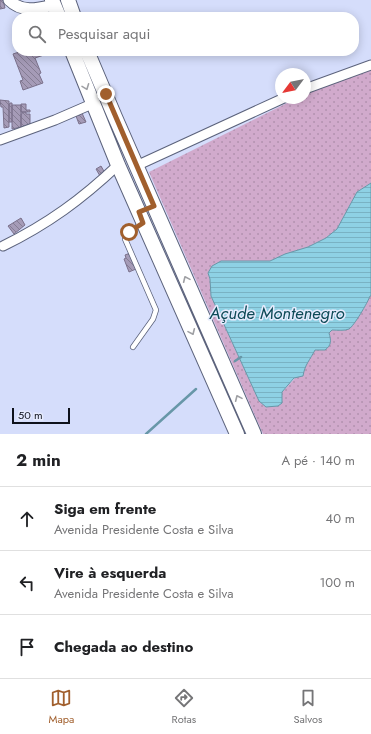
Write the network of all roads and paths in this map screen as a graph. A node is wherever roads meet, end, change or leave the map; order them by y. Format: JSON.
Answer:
{"nodes":[{"id":1,"x":9,"y":0,"type":"edge"},
{"id":2,"x":56,"y":10,"type":"edge"},
{"id":3,"x":71,"y":10,"type":"edge"},
{"id":4,"x":74,"y":56,"type":"edge"},
{"id":5,"x":89,"y":56,"type":"edge"},
{"id":6,"x":371,"y":65,"type":"edge"},
{"id":7,"x":311,"y":87,"type":"edge"},
{"id":8,"x":275,"y":102,"type":"edge"},
{"id":9,"x":92,"y":104,"type":"junction"},
{"id":10,"x":0,"y":140,"type":"edge"},
{"id":11,"x":118,"y":165,"type":"junction"},
{"id":12,"x":136,"y":166,"type":"junction"},
{"id":13,"x":154,"y":206,"type":"junction"},
{"id":14,"x":143,"y":223,"type":"junction"},
{"id":15,"x":163,"y":226,"type":"junction"},
{"id":16,"x":3,"y":246,"type":"dead end"},
{"id":17,"x":133,"y":346,"type":"dead end"},
{"id":18,"x":236,"y":434,"type":"edge"},
{"id":19,"x":254,"y":434,"type":"edge"}],
"edges":[{"from":1,"to":2,"type":"street"},
{"from":2,"to":3,"type":"main road"},
{"from":4,"to":9,"type":"main road","one_way":true},
{"from":5,"to":12,"type":"main road"},
{"from":6,"to":7,"type":"street"},
{"from":8,"to":12,"type":"street"},
{"from":9,"to":10,"type":"street"},
{"from":9,"to":11,"type":"main road"},
{"from":11,"to":14,"type":"main road"},
{"from":11,"to":16,"type":"street"},
{"from":12,"to":13,"type":"main road"},
{"from":13,"to":14,"type":"main road"},
{"from":13,"to":15,"type":"main road"},
{"from":14,"to":15,"type":"main road"},
{"from":14,"to":17,"type":"lane"},
{"from":14,"to":18,"type":"main road","one_way":true},
{"from":19,"to":15,"type":"main road","one_way":true}]}
